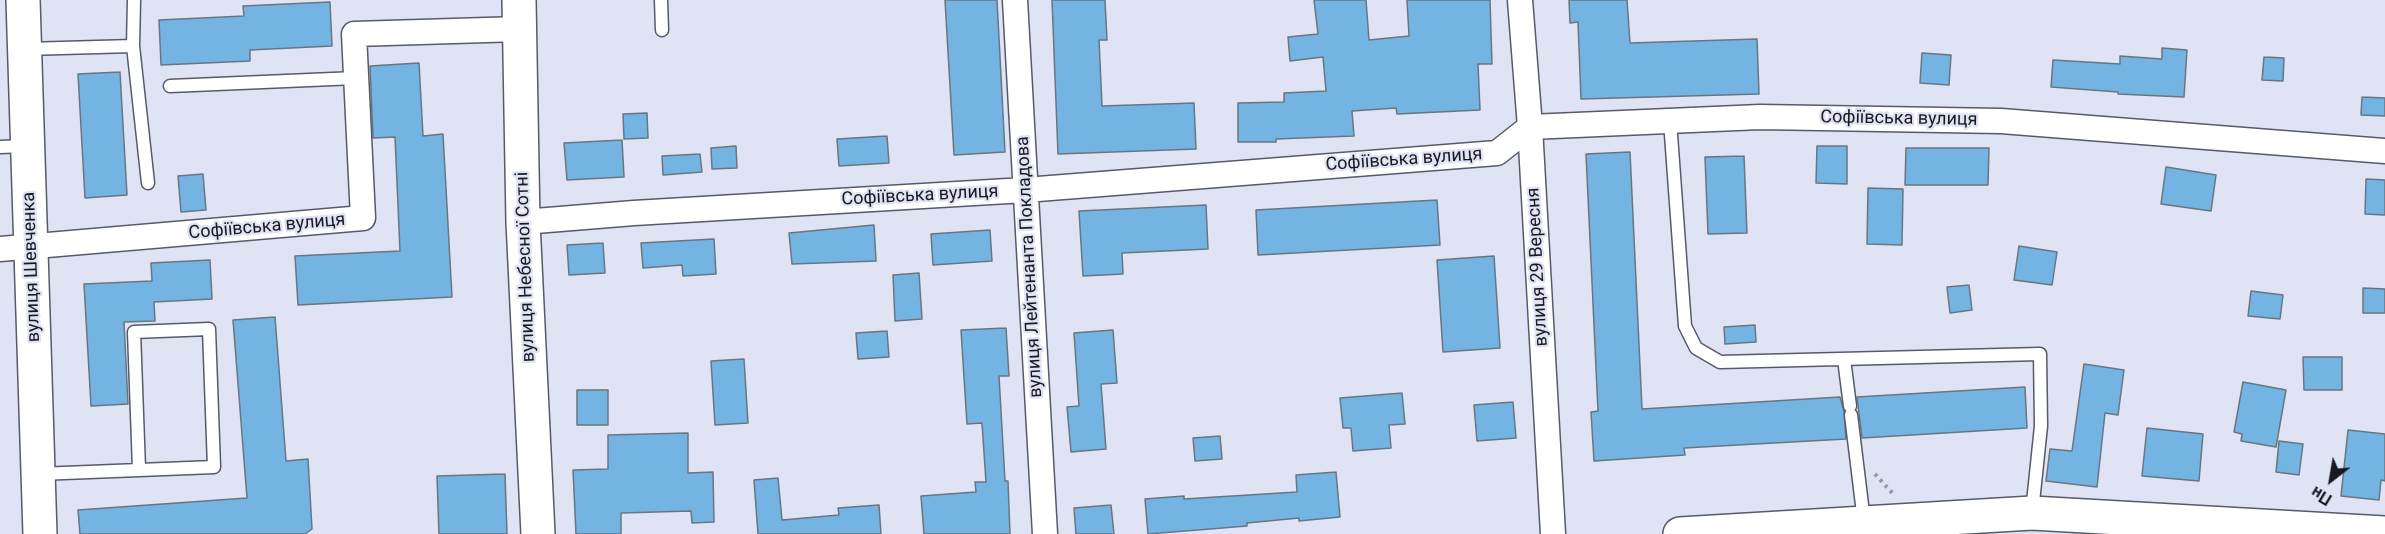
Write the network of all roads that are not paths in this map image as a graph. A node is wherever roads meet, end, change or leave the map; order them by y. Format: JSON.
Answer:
{"nodes":[{"id":1,"x":23,"y":0,"type":"edge"},
{"id":2,"x":134,"y":0,"type":"edge"},
{"id":3,"x":661,"y":0,"type":"edge"},
{"id":4,"x":1015,"y":0,"type":"edge"},
{"id":5,"x":1520,"y":0,"type":"edge"},
{"id":6,"x":520,"y":15,"type":"edge"},
{"id":7,"x":662,"y":30,"type":"dead end"},
{"id":8,"x":133,"y":46,"type":"junction"},
{"id":9,"x":26,"y":49,"type":"junction"},
{"id":10,"x":356,"y":78,"type":"junction"},
{"id":11,"x":170,"y":86,"type":"dead end"},
{"id":12,"x":1670,"y":121,"type":"junction"},
{"id":13,"x":1530,"y":127,"type":"junction"},
{"id":14,"x":13,"y":146,"type":"edge"},
{"id":15,"x":2385,"y":152,"type":"edge"},
{"id":16,"x":148,"y":183,"type":"dead end"},
{"id":17,"x":1025,"y":190,"type":"junction"},
{"id":18,"x":523,"y":222,"type":"junction"},
{"id":19,"x":16,"y":248,"type":"edge"},
{"id":20,"x":1844,"y":359,"type":"junction"},
{"id":21,"x":139,"y":469,"type":"junction"},
{"id":22,"x":38,"y":474,"type":"junction"},
{"id":23,"x":2032,"y":513,"type":"junction"},
{"id":24,"x":1864,"y":522,"type":"junction"},
{"id":25,"x":2385,"y":533,"type":"edge"},
{"id":26,"x":40,"y":534,"type":"edge"},
{"id":27,"x":538,"y":534,"type":"edge"},
{"id":28,"x":1045,"y":534,"type":"edge"},
{"id":29,"x":1553,"y":534,"type":"edge"},
{"id":30,"x":1680,"y":534,"type":"edge"}],
"edges":[{"from":1,"to":9,"type":"street","name":"вулиця Шевченка"},
{"from":2,"to":8,"type":"lane"},
{"from":3,"to":7,"type":"lane"},
{"from":4,"to":17,"type":"street","name":"вулиця Лейтенанта Покладова"},
{"from":5,"to":13,"type":"street","name":"вулиця 29 Вересня"},
{"from":6,"to":10,"type":"street","name":"Софіївська вулиця"},
{"from":6,"to":18,"type":"street","name":"вулиця Небесної Сотні"},
{"from":8,"to":9,"type":"lane"},
{"from":8,"to":16,"type":"lane"},
{"from":9,"to":14,"type":"street","name":"вулиця Шевченка"},
{"from":10,"to":11,"type":"lane"},
{"from":10,"to":19,"type":"street","name":"Софіївська вулиця"},
{"from":12,"to":13,"type":"street","name":"Софіївська вулиця"},
{"from":12,"to":15,"type":"street","name":"Софіївська вулиця"},
{"from":12,"to":20,"type":"lane"},
{"from":13,"to":17,"type":"street","name":"Софіївська вулиця"},
{"from":13,"to":29,"type":"street","name":"вулиця 29 Вересня"},
{"from":14,"to":19,"type":"street","name":"вулиця Шевченка"},
{"from":17,"to":18,"type":"street","name":"Софіївська вулиця"},
{"from":17,"to":28,"type":"street","name":"вулиця Лейтенанта Покладова"},
{"from":18,"to":27,"type":"street","name":"вулиця Небесної Сотні"},
{"from":19,"to":22,"type":"street","name":"вулиця Шевченка"},
{"from":20,"to":23,"type":"lane"},
{"from":20,"to":24,"type":"lane"},
{"from":21,"to":21,"type":"lane"},
{"from":21,"to":22,"type":"lane"},
{"from":22,"to":26,"type":"street","name":"вулиця Шевченка"},
{"from":23,"to":24,"type":"street"},
{"from":23,"to":25,"type":"street"},
{"from":24,"to":30,"type":"street"}]}
